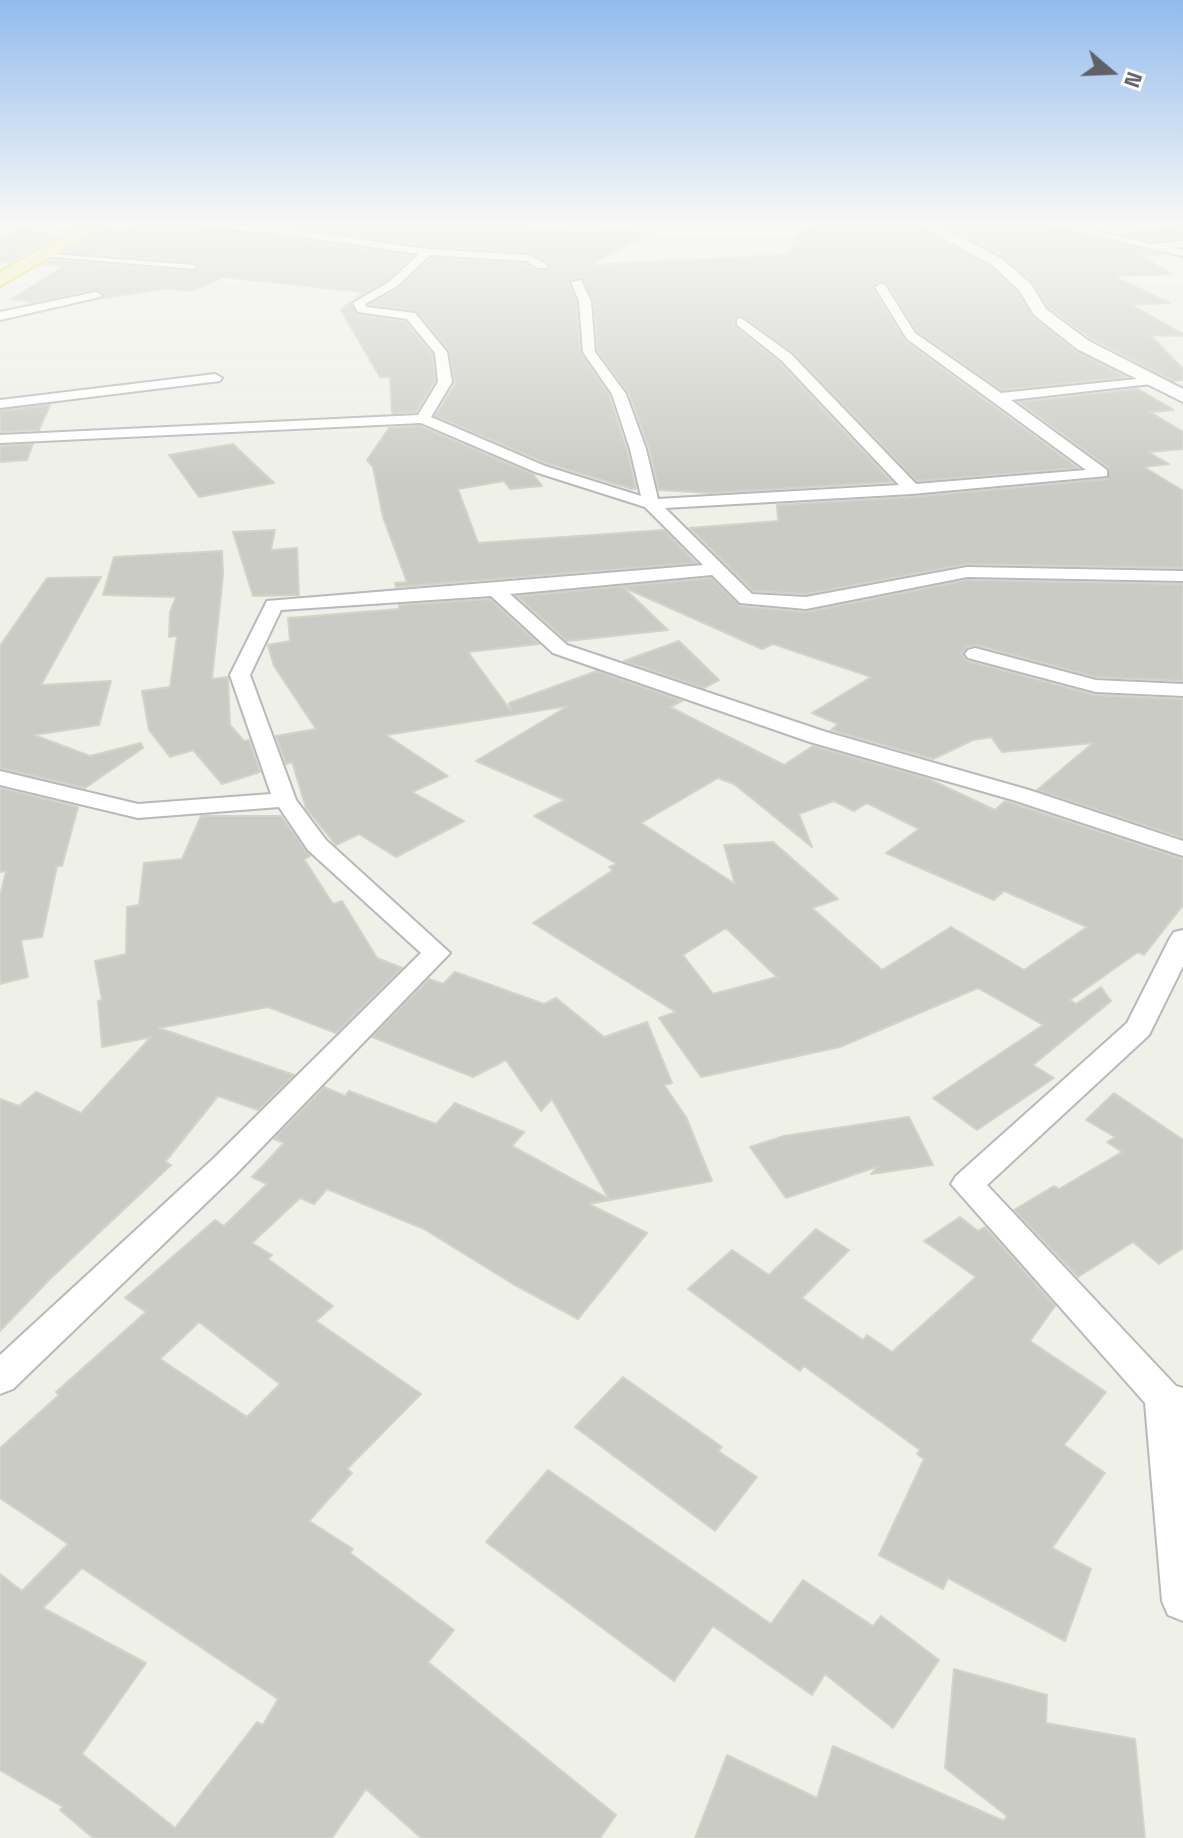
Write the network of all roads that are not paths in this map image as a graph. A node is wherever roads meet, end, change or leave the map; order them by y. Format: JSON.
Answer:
{"nodes":[{"id":1,"x":24,"y":310,"type":"edge"},
{"id":2,"x":362,"y":310,"type":"edge"},
{"id":3,"x":586,"y":310,"type":"edge"},
{"id":4,"x":895,"y":310,"type":"edge"},
{"id":5,"x":1039,"y":310,"type":"edge"},
{"id":6,"x":0,"y":316,"type":"edge"},
{"id":7,"x":741,"y":322,"type":"dead end"},
{"id":8,"x":215,"y":378,"type":"dead end"},
{"id":9,"x":1151,"y":380,"type":"junction"},
{"id":10,"x":1183,"y":396,"type":"edge"},
{"id":11,"x":998,"y":397,"type":"junction"},
{"id":12,"x":0,"y":404,"type":"edge"},
{"id":13,"x":423,"y":419,"type":"junction"},
{"id":14,"x":0,"y":439,"type":"edge"},
{"id":15,"x":912,"y":489,"type":"junction"},
{"id":16,"x":651,"y":504,"type":"junction"},
{"id":17,"x":716,"y":569,"type":"junction"},
{"id":18,"x":1183,"y":576,"type":"edge"},
{"id":19,"x":495,"y":590,"type":"junction"},
{"id":20,"x":975,"y":654,"type":"dead end"},
{"id":21,"x":1183,"y":690,"type":"edge"},
{"id":22,"x":0,"y":778,"type":"edge"},
{"id":23,"x":285,"y":800,"type":"junction"},
{"id":24,"x":1183,"y":849,"type":"edge"},
{"id":25,"x":1183,"y":938,"type":"edge"},
{"id":26,"x":0,"y":1378,"type":"edge"},
{"id":27,"x":1173,"y":1401,"type":"edge"},
{"id":28,"x":1183,"y":1601,"type":"edge"}],
"edges":[{"from":1,"to":6,"type":"street"},
{"from":2,"to":13,"type":"street"},
{"from":3,"to":16,"type":"street"},
{"from":4,"to":11,"type":"street"},
{"from":5,"to":9,"type":"street"},
{"from":7,"to":15,"type":"street"},
{"from":8,"to":12,"type":"street"},
{"from":9,"to":10,"type":"street"},
{"from":9,"to":11,"type":"street"},
{"from":11,"to":15,"type":"street"},
{"from":13,"to":14,"type":"street"},
{"from":13,"to":16,"type":"street"},
{"from":15,"to":16,"type":"street"},
{"from":16,"to":17,"type":"street"},
{"from":17,"to":18,"type":"street"},
{"from":17,"to":19,"type":"street"},
{"from":19,"to":23,"type":"street"},
{"from":19,"to":24,"type":"street"},
{"from":20,"to":21,"type":"street"},
{"from":22,"to":23,"type":"street"},
{"from":23,"to":26,"type":"street"},
{"from":25,"to":27,"type":"street"},
{"from":27,"to":28,"type":"street"}]}
